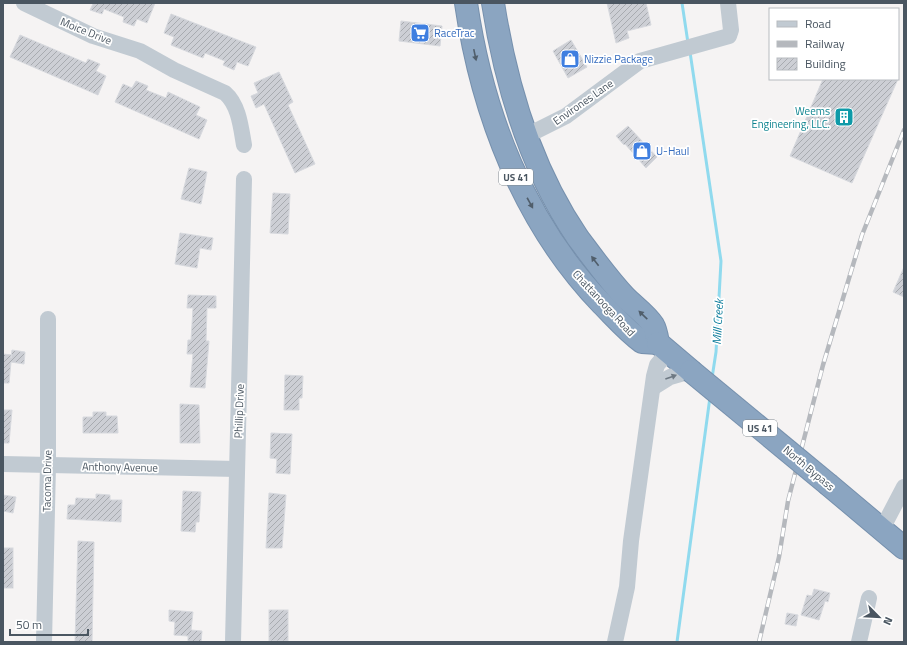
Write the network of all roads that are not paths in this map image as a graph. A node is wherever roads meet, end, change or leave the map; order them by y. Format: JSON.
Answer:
{"nodes":[{"id":1,"x":24,"y":3,"type":"edge"},
{"id":2,"x":466,"y":3,"type":"edge"},
{"id":3,"x":493,"y":3,"type":"edge"},
{"id":4,"x":728,"y":3,"type":"edge"},
{"id":5,"x":526,"y":136,"type":"junction"},
{"id":6,"x":244,"y":145,"type":"dead end"},
{"id":7,"x":244,"y":179,"type":"dead end"},
{"id":8,"x":48,"y":319,"type":"dead end"},
{"id":9,"x":664,"y":347,"type":"junction"},
{"id":10,"x":691,"y":371,"type":"junction"},
{"id":11,"x":654,"y":387,"type":"junction"},
{"id":12,"x":3,"y":464,"type":"edge"},
{"id":13,"x":48,"y":465,"type":"junction"},
{"id":14,"x":237,"y":469,"type":"junction"},
{"id":15,"x":904,"y":487,"type":"edge"},
{"id":16,"x":882,"y":529,"type":"junction"},
{"id":17,"x":904,"y":548,"type":"edge"},
{"id":18,"x":869,"y":598,"type":"dead end"},
{"id":19,"x":44,"y":642,"type":"edge"},
{"id":20,"x":233,"y":642,"type":"edge"},
{"id":21,"x":615,"y":642,"type":"edge"},
{"id":22,"x":859,"y":642,"type":"edge"}],
"edges":[{"from":1,"to":6,"type":"street","name":"Moice Drive"},
{"from":2,"to":9,"type":"highway","name":"Chattanooga Road","number":"US 41","one_way":true},
{"from":3,"to":5,"type":"highway","name":"Chattanooga Road","number":"US 41"},
{"from":4,"to":5,"type":"street","name":"Environes Lane"},
{"from":9,"to":5,"type":"highway","name":"Chattanooga Road","number":"US 41","one_way":true},
{"from":7,"to":14,"type":"street","name":"Phillip Drive"},
{"from":8,"to":13,"type":"street","name":"Tacoma Drive"},
{"from":9,"to":10,"type":"highway","name":"North Bypass","number":"US 41"},
{"from":9,"to":11,"type":"street"},
{"from":11,"to":10,"type":"street","one_way":true},
{"from":10,"to":16,"type":"highway","name":"North Bypass","number":"US 41","bridge":true},
{"from":11,"to":21,"type":"street"},
{"from":12,"to":13,"type":"street","name":"Anthony Avenue"},
{"from":13,"to":14,"type":"street","name":"Anthony Avenue"},
{"from":13,"to":19,"type":"street","name":"Tacoma Drive"},
{"from":14,"to":20,"type":"street","name":"Phillip Drive"},
{"from":15,"to":16,"type":"street"},
{"from":16,"to":17,"type":"highway","name":"North Bypass","number":"US 41"},
{"from":18,"to":22,"type":"street"}]}
